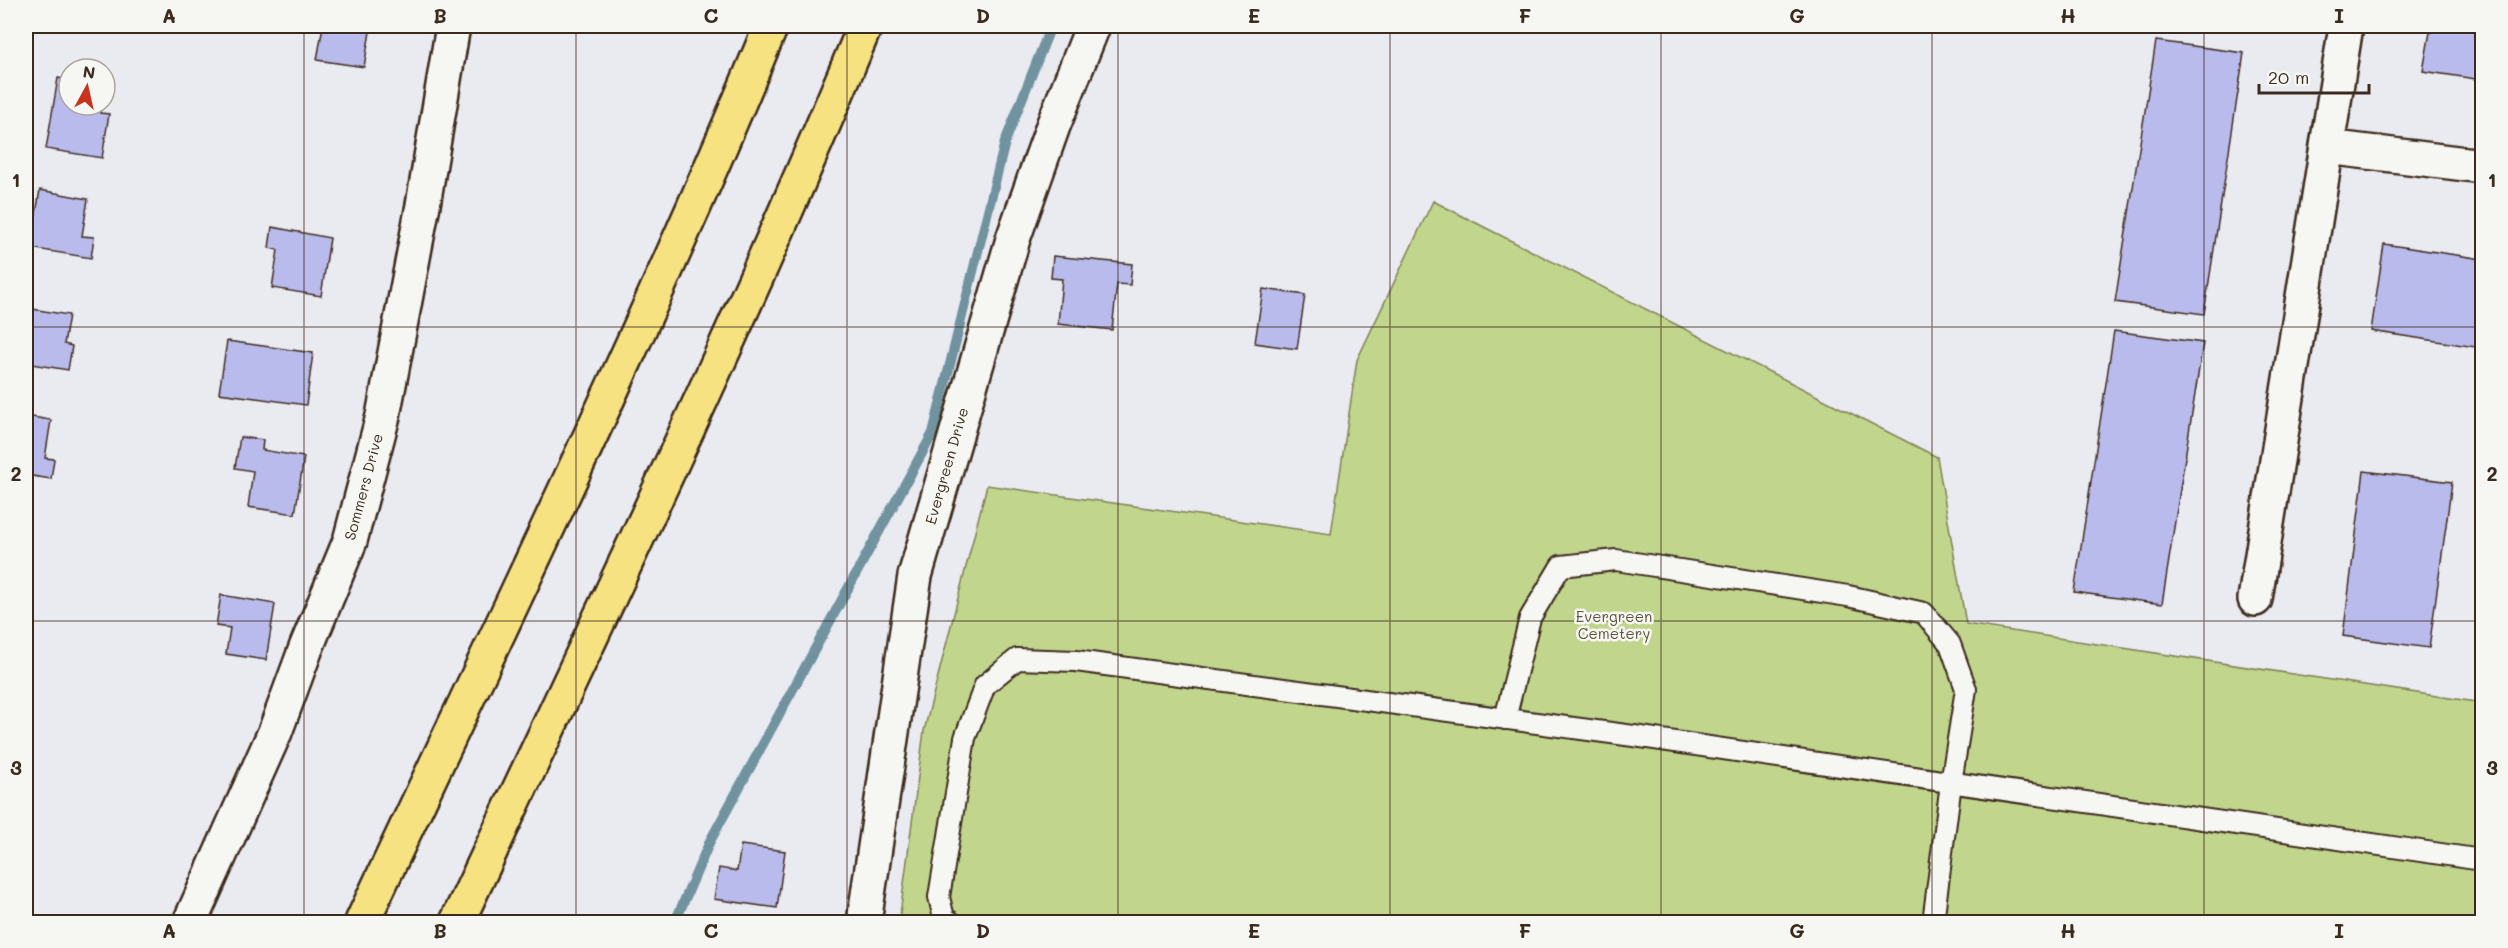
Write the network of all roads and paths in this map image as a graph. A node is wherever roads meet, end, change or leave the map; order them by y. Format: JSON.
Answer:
{"nodes":[{"id":1,"x":453,"y":26,"type":"edge"},
{"id":2,"x":757,"y":26,"type":"edge"},
{"id":3,"x":771,"y":26,"type":"edge"},
{"id":4,"x":865,"y":26,"type":"edge"},
{"id":5,"x":1093,"y":26,"type":"edge"},
{"id":6,"x":2346,"y":26,"type":"edge"},
{"id":7,"x":729,"y":128,"type":"junction"},
{"id":8,"x":2327,"y":147,"type":"junction"},
{"id":9,"x":2482,"y":166,"type":"edge"},
{"id":10,"x":2255,"y":599,"type":"dead end"},
{"id":11,"x":1504,"y":719,"type":"junction"},
{"id":12,"x":1951,"y":783,"type":"junction"},
{"id":13,"x":2482,"y":860,"type":"edge"},
{"id":14,"x":190,"y":922,"type":"edge"},
{"id":15,"x":362,"y":922,"type":"edge"},
{"id":16,"x":457,"y":922,"type":"edge"},
{"id":17,"x":864,"y":922,"type":"edge"},
{"id":18,"x":951,"y":922,"type":"edge"},
{"id":19,"x":1933,"y":922,"type":"edge"}],
"edges":[{"from":1,"to":14,"type":"street","name":"Sommers Drive"},
{"from":2,"to":7,"type":"highway"},
{"from":3,"to":7,"type":"highway"},
{"from":4,"to":16,"type":"highway"},
{"from":5,"to":17,"type":"street","name":"Evergreen Drive"},
{"from":6,"to":8,"type":"street"},
{"from":7,"to":15,"type":"highway"},
{"from":8,"to":9,"type":"street"},
{"from":8,"to":10,"type":"street"},
{"from":11,"to":12,"type":"lane"},
{"from":11,"to":12,"type":"lane"},
{"from":11,"to":18,"type":"lane"},
{"from":12,"to":13,"type":"lane"},
{"from":12,"to":19,"type":"lane"}]}
